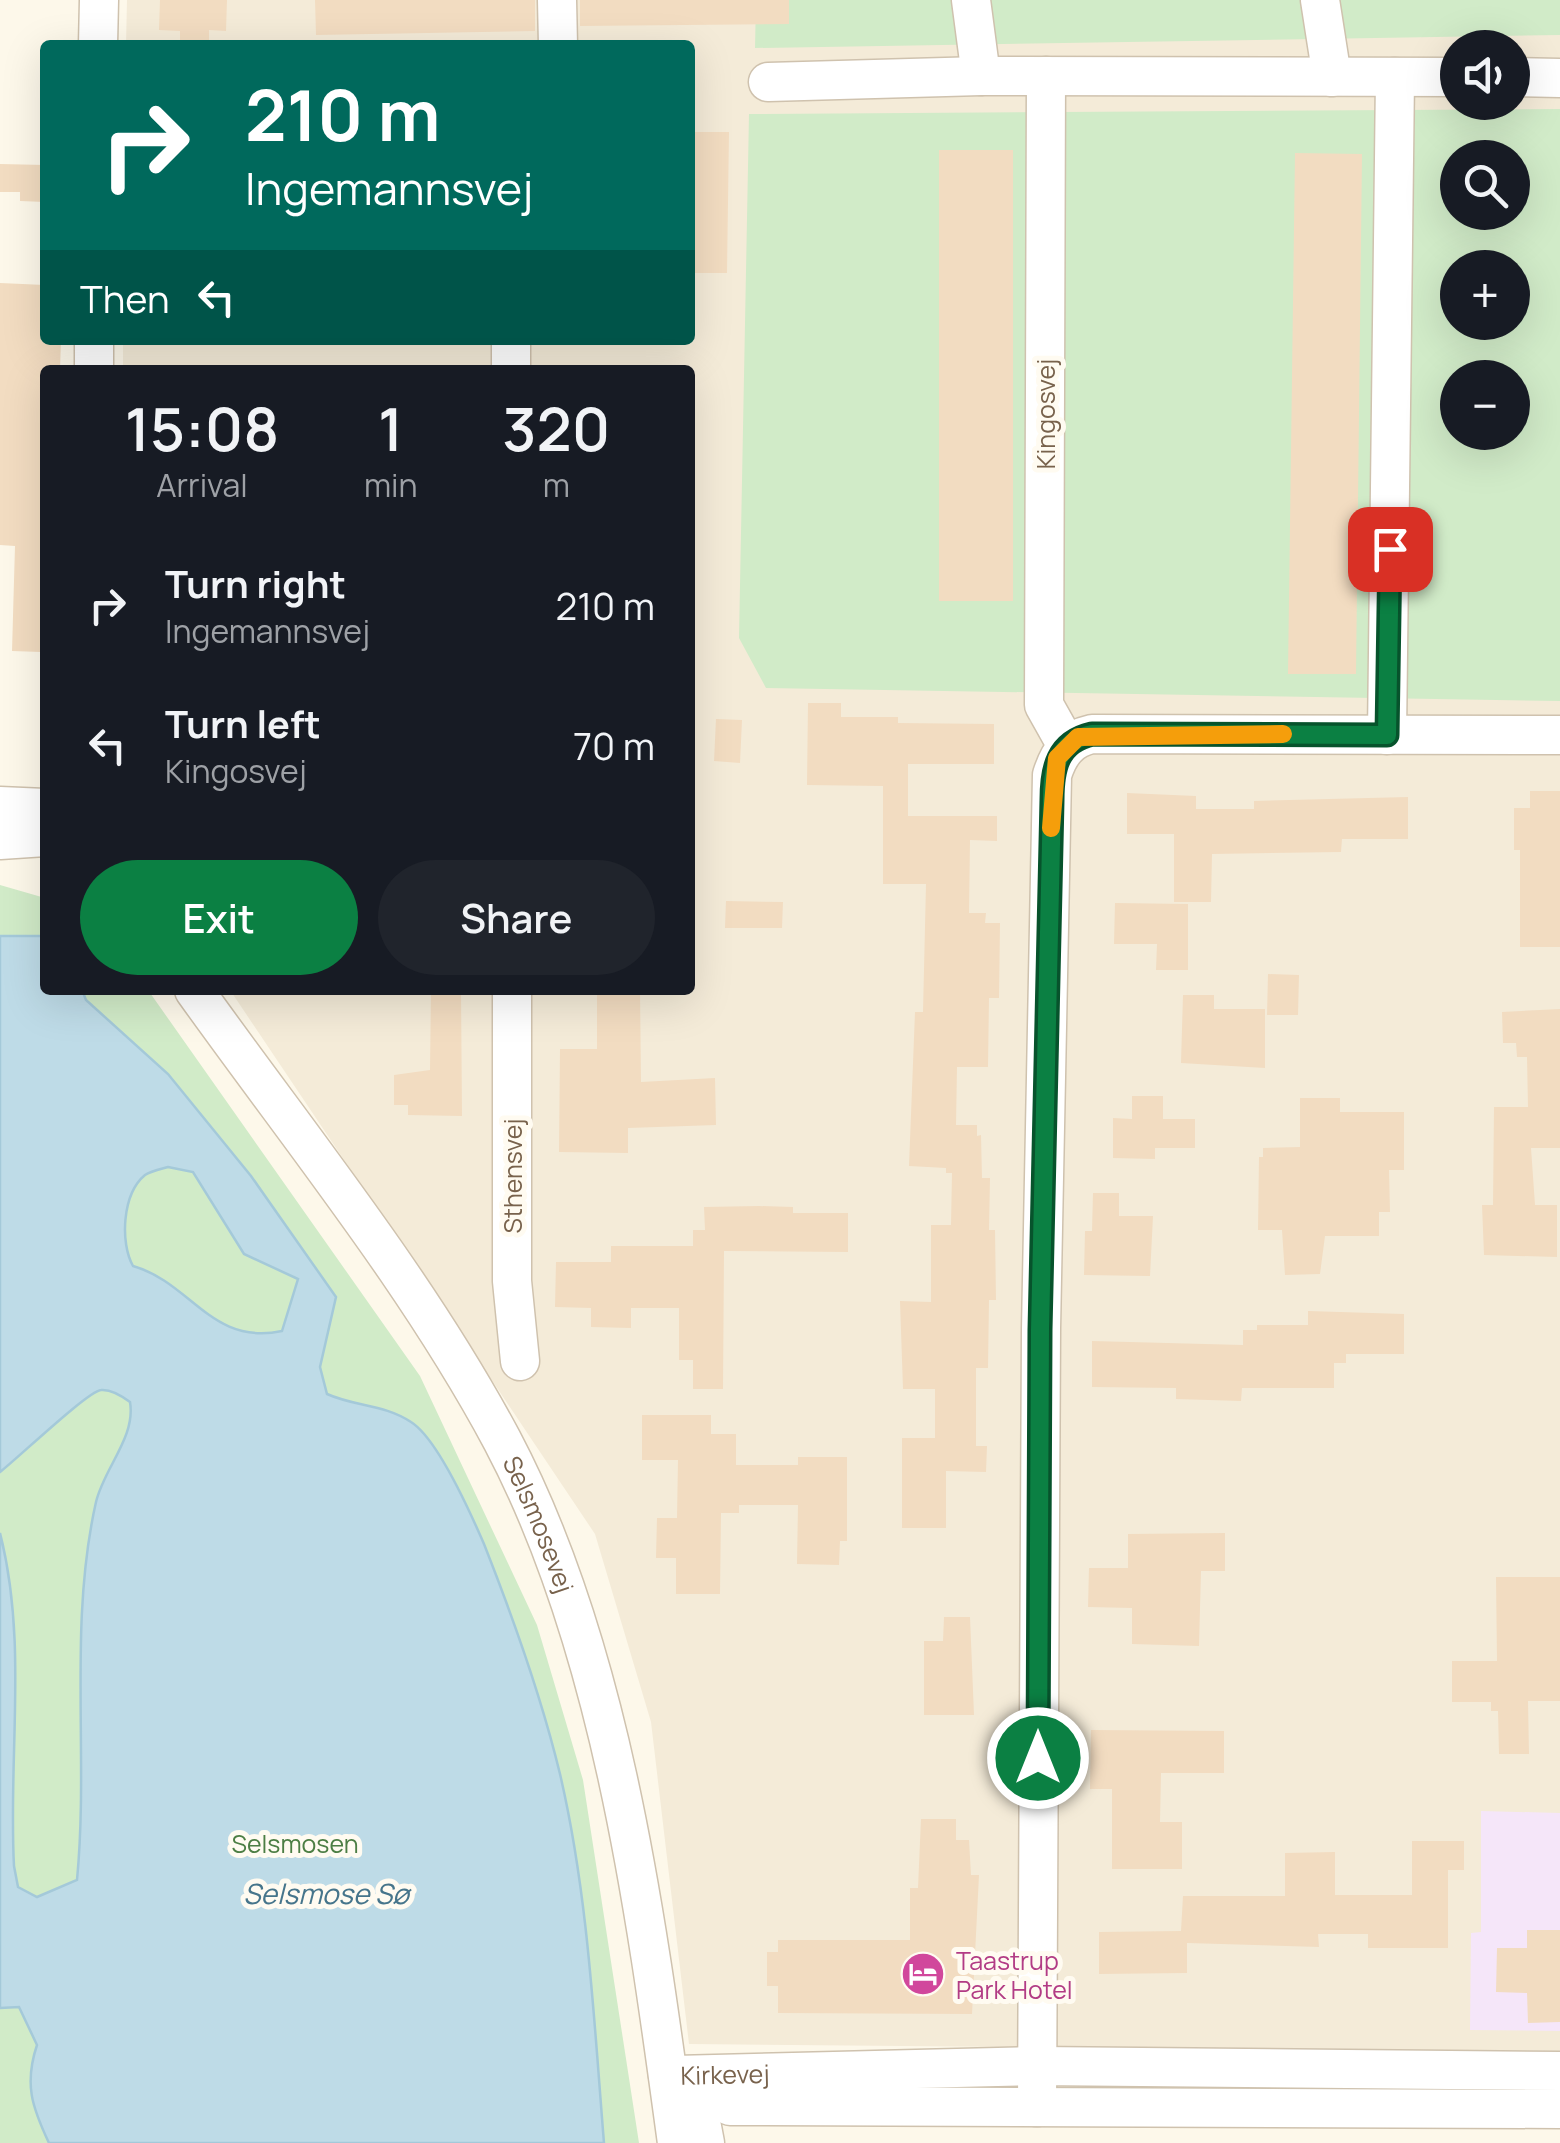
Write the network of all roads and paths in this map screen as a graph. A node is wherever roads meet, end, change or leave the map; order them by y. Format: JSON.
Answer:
{"nodes":[{"id":1,"x":99,"y":0,"type":"edge"},
{"id":2,"x":557,"y":0,"type":"edge"},
{"id":3,"x":971,"y":0,"type":"edge"},
{"id":4,"x":1320,"y":0,"type":"edge"},
{"id":5,"x":98,"y":40,"type":"edge"},
{"id":6,"x":558,"y":40,"type":"edge"},
{"id":7,"x":981,"y":76,"type":"junction"},
{"id":8,"x":1046,"y":76,"type":"junction"},
{"id":9,"x":1332,"y":77,"type":"junction"},
{"id":10,"x":1395,"y":77,"type":"junction"},
{"id":11,"x":1440,"y":77,"type":"edge"},
{"id":12,"x":1530,"y":78,"type":"edge"},
{"id":13,"x":1560,"y":78,"type":"edge"},
{"id":14,"x":768,"y":82,"type":"dead end"},
{"id":15,"x":1387,"y":735,"type":"junction"},
{"id":16,"x":1560,"y":735,"type":"edge"},
{"id":17,"x":1067,"y":746,"type":"junction"},
{"id":18,"x":0,"y":806,"type":"edge"},
{"id":19,"x":40,"y":808,"type":"edge"},
{"id":20,"x":40,"y":837,"type":"edge"},
{"id":21,"x":0,"y":840,"type":"edge"},
{"id":22,"x":198,"y":995,"type":"edge"},
{"id":23,"x":512,"y":995,"type":"edge"},
{"id":24,"x":520,"y":1361,"type":"dead end"},
{"id":25,"x":1037,"y":2066,"type":"junction"},
{"id":26,"x":1560,"y":2070,"type":"edge"},
{"id":27,"x":668,"y":2075,"type":"junction"},
{"id":28,"x":1037,"y":2108,"type":"junction"},
{"id":29,"x":1560,"y":2109,"type":"edge"},
{"id":30,"x":677,"y":2143,"type":"edge"},
{"id":31,"x":705,"y":2143,"type":"edge"}],
"edges":[{"from":1,"to":5,"type":"street"},
{"from":2,"to":6,"type":"street"},
{"from":3,"to":7,"type":"street"},
{"from":4,"to":9,"type":"street"},
{"from":7,"to":8,"type":"street"},
{"from":7,"to":14,"type":"street"},
{"from":8,"to":9,"type":"street"},
{"from":8,"to":17,"type":"street","name":"Kingosvej"},
{"from":9,"to":10,"type":"street"},
{"from":10,"to":11,"type":"street"},
{"from":10,"to":15,"type":"street"},
{"from":12,"to":13,"type":"street"},
{"from":15,"to":16,"type":"street"},
{"from":15,"to":17,"type":"street"},
{"from":17,"to":25,"type":"street"},
{"from":18,"to":19,"type":"street"},
{"from":20,"to":21,"type":"street"},
{"from":22,"to":27,"type":"street","name":"Selsmosevej"},
{"from":23,"to":24,"type":"street","name":"Sthensvej"},
{"from":25,"to":26,"type":"street","name":"Kirkevej"},
{"from":25,"to":27,"type":"street","name":"Kirkevej"},
{"from":25,"to":28,"type":"street"},
{"from":27,"to":28,"type":"street","name":"Kirkevej"},
{"from":27,"to":30,"type":"street","name":"Selsmosevej"},
{"from":27,"to":31,"type":"street"},
{"from":28,"to":29,"type":"street","name":"Kirkevej"}]}
